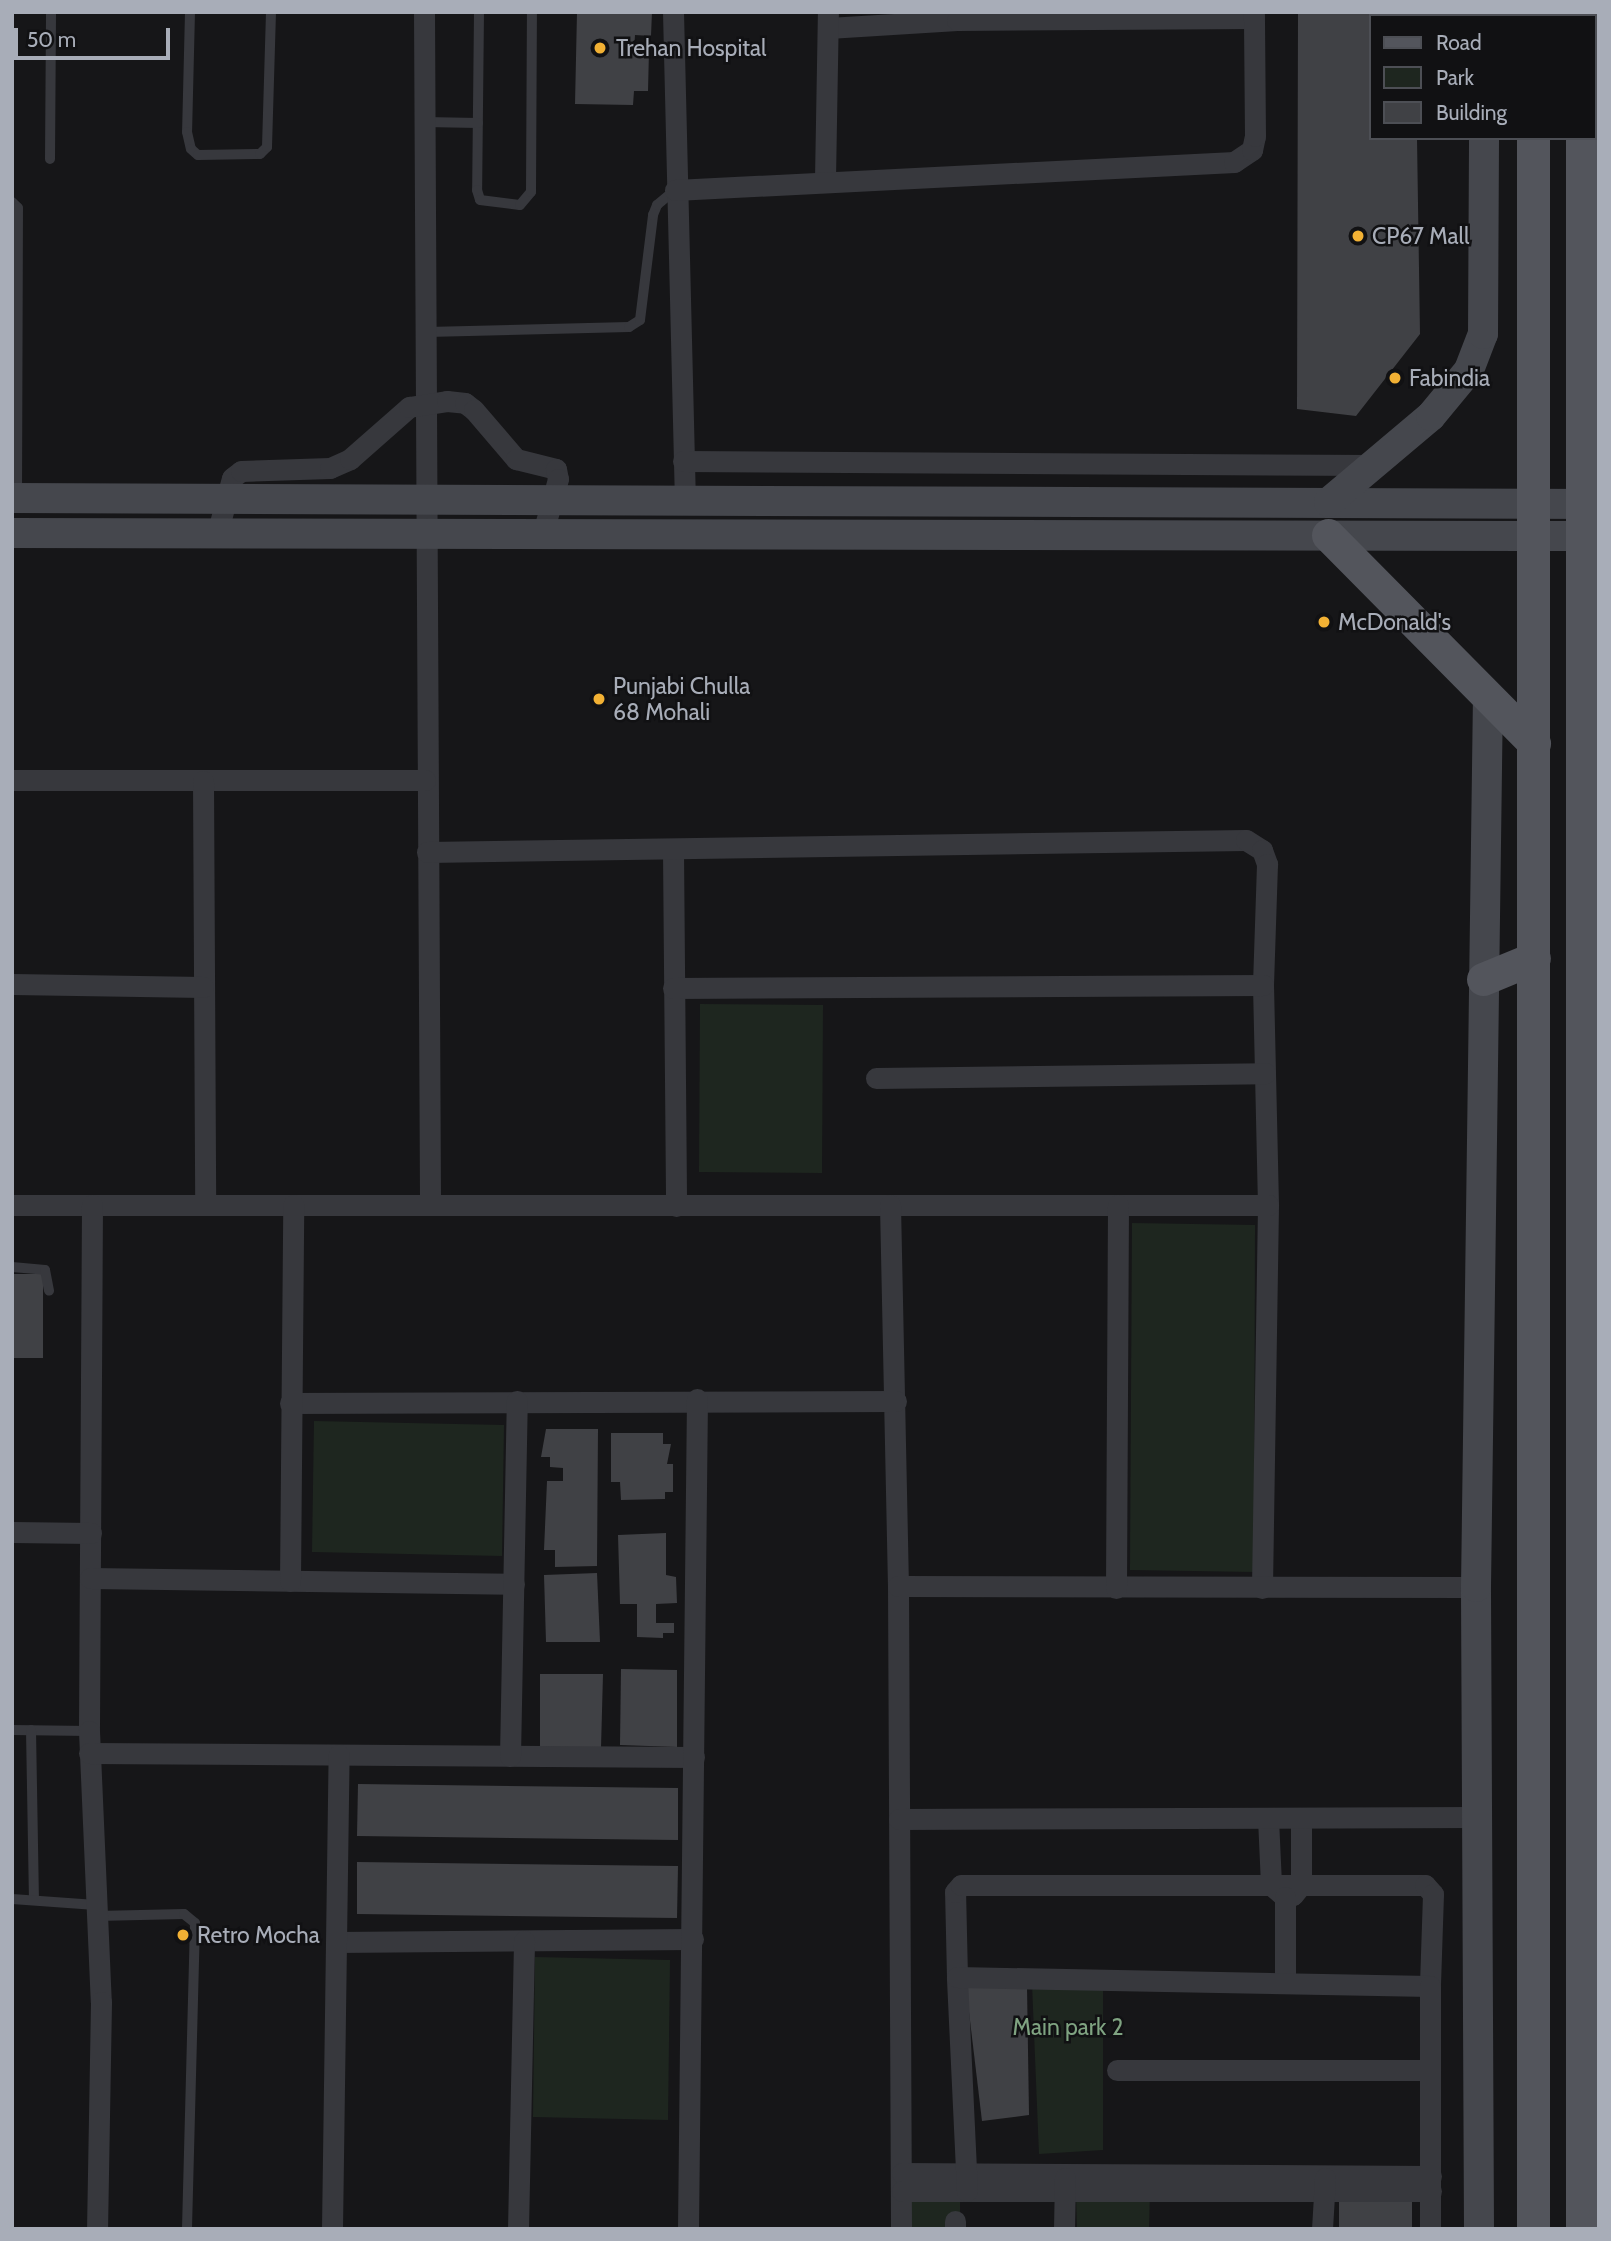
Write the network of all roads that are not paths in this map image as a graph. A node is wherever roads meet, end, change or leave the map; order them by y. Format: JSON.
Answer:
{"nodes":[{"id":1,"x":51,"y":12,"type":"edge"},
{"id":2,"x":190,"y":12,"type":"edge"},
{"id":3,"x":271,"y":12,"type":"edge"},
{"id":4,"x":424,"y":12,"type":"edge"},
{"id":5,"x":480,"y":12,"type":"edge"},
{"id":6,"x":532,"y":12,"type":"edge"},
{"id":7,"x":673,"y":12,"type":"edge"},
{"id":8,"x":1254,"y":15,"type":"edge"},
{"id":9,"x":957,"y":16,"type":"edge"},
{"id":10,"x":1097,"y":16,"type":"edge"},
{"id":11,"x":828,"y":20,"type":"edge"},
{"id":12,"x":425,"y":122,"type":"junction"},
{"id":13,"x":478,"y":123,"type":"junction"},
{"id":14,"x":1483,"y":140,"type":"edge"},
{"id":15,"x":1533,"y":140,"type":"edge"},
{"id":16,"x":1582,"y":140,"type":"edge"},
{"id":17,"x":50,"y":159,"type":"dead end"},
{"id":18,"x":825,"y":179,"type":"junction"},
{"id":19,"x":675,"y":190,"type":"junction"},
{"id":20,"x":12,"y":202,"type":"edge"},
{"id":21,"x":1590,"y":260,"type":"edge"},
{"id":22,"x":427,"y":332,"type":"junction"},
{"id":23,"x":427,"y":401,"type":"junction"},
{"id":24,"x":683,"y":461,"type":"junction"},
{"id":25,"x":1373,"y":465,"type":"junction"},
{"id":26,"x":15,"y":498,"type":"edge"},
{"id":27,"x":226,"y":498,"type":"junction"},
{"id":28,"x":428,"y":498,"type":"junction"},
{"id":29,"x":549,"y":499,"type":"junction"},
{"id":30,"x":685,"y":499,"type":"junction"},
{"id":31,"x":1534,"y":500,"type":"junction"},
{"id":32,"x":1329,"y":502,"type":"junction"},
{"id":33,"x":1591,"y":520,"type":"edge"},
{"id":34,"x":12,"y":533,"type":"edge"},
{"id":35,"x":217,"y":534,"type":"junction"},
{"id":36,"x":1328,"y":535,"type":"junction"},
{"id":37,"x":427,"y":536,"type":"junction"},
{"id":38,"x":542,"y":536,"type":"junction"},
{"id":39,"x":1535,"y":537,"type":"junction"},
{"id":40,"x":1488,"y":696,"type":"junction"},
{"id":41,"x":1534,"y":743,"type":"junction"},
{"id":42,"x":1591,"y":763,"type":"edge"},
{"id":43,"x":12,"y":780,"type":"edge"},
{"id":44,"x":203,"y":780,"type":"junction"},
{"id":45,"x":425,"y":780,"type":"junction"},
{"id":46,"x":673,"y":851,"type":"junction"},
{"id":47,"x":427,"y":852,"type":"junction"},
{"id":48,"x":1591,"y":952,"type":"edge"},
{"id":49,"x":1534,"y":958,"type":"junction"},
{"id":50,"x":1483,"y":979,"type":"junction"},
{"id":51,"x":12,"y":984,"type":"edge"},
{"id":52,"x":1264,"y":985,"type":"junction"},
{"id":53,"x":203,"y":987,"type":"junction"},
{"id":54,"x":673,"y":988,"type":"junction"},
{"id":55,"x":1265,"y":1073,"type":"junction"},
{"id":56,"x":876,"y":1078,"type":"dead end"},
{"id":57,"x":12,"y":1205,"type":"edge"},
{"id":58,"x":92,"y":1205,"type":"junction"},
{"id":59,"x":205,"y":1205,"type":"junction"},
{"id":60,"x":293,"y":1205,"type":"junction"},
{"id":61,"x":430,"y":1205,"type":"junction"},
{"id":62,"x":890,"y":1205,"type":"junction"},
{"id":63,"x":1118,"y":1205,"type":"junction"},
{"id":64,"x":1268,"y":1205,"type":"junction"},
{"id":65,"x":676,"y":1206,"type":"junction"},
{"id":66,"x":12,"y":1267,"type":"edge"},
{"id":67,"x":50,"y":1291,"type":"dead end"},
{"id":68,"x":697,"y":1399,"type":"junction"},
{"id":69,"x":516,"y":1401,"type":"junction"},
{"id":70,"x":896,"y":1401,"type":"junction"},
{"id":71,"x":290,"y":1404,"type":"junction"},
{"id":72,"x":12,"y":1532,"type":"edge"},
{"id":73,"x":91,"y":1533,"type":"junction"},
{"id":74,"x":90,"y":1578,"type":"junction"},
{"id":75,"x":290,"y":1581,"type":"junction"},
{"id":76,"x":514,"y":1584,"type":"junction"},
{"id":77,"x":898,"y":1586,"type":"junction"},
{"id":78,"x":1476,"y":1587,"type":"junction"},
{"id":79,"x":1116,"y":1588,"type":"junction"},
{"id":80,"x":1262,"y":1588,"type":"junction"},
{"id":81,"x":12,"y":1730,"type":"edge"},
{"id":82,"x":32,"y":1730,"type":"junction"},
{"id":83,"x":89,"y":1742,"type":"junction"},
{"id":84,"x":339,"y":1755,"type":"junction"},
{"id":85,"x":510,"y":1756,"type":"junction"},
{"id":86,"x":694,"y":1757,"type":"junction"},
{"id":87,"x":1475,"y":1817,"type":"junction"},
{"id":88,"x":1268,"y":1818,"type":"junction"},
{"id":89,"x":1301,"y":1818,"type":"junction"},
{"id":90,"x":899,"y":1819,"type":"junction"},
{"id":91,"x":1285,"y":1889,"type":"junction"},
{"id":92,"x":12,"y":1899,"type":"edge"},
{"id":93,"x":34,"y":1900,"type":"junction"},
{"id":94,"x":97,"y":1910,"type":"junction"},
{"id":95,"x":693,"y":1939,"type":"junction"},
{"id":96,"x":523,"y":1941,"type":"junction"},
{"id":97,"x":337,"y":1942,"type":"junction"},
{"id":98,"x":957,"y":1977,"type":"junction"},
{"id":99,"x":1284,"y":1983,"type":"junction"},
{"id":100,"x":1430,"y":1986,"type":"junction"},
{"id":101,"x":1117,"y":2070,"type":"dead end"},
{"id":102,"x":1430,"y":2070,"type":"junction"},
{"id":103,"x":902,"y":2182,"type":"junction"},
{"id":104,"x":966,"y":2182,"type":"junction"},
{"id":105,"x":1065,"y":2182,"type":"junction"},
{"id":106,"x":1325,"y":2183,"type":"junction"},
{"id":107,"x":1431,"y":2183,"type":"junction"},
{"id":108,"x":97,"y":2229,"type":"edge"},
{"id":109,"x":187,"y":2229,"type":"edge"},
{"id":110,"x":332,"y":2229,"type":"edge"},
{"id":111,"x":518,"y":2229,"type":"edge"},
{"id":112,"x":688,"y":2229,"type":"edge"},
{"id":113,"x":901,"y":2229,"type":"edge"},
{"id":114,"x":1064,"y":2229,"type":"edge"},
{"id":115,"x":1322,"y":2229,"type":"edge"},
{"id":116,"x":1430,"y":2229,"type":"edge"},
{"id":117,"x":1479,"y":2229,"type":"edge"},
{"id":118,"x":1533,"y":2229,"type":"edge"},
{"id":119,"x":1582,"y":2229,"type":"edge"}],
"edges":[{"from":1,"to":17,"type":"lane"},
{"from":2,"to":3,"type":"lane"},
{"from":4,"to":12,"type":"street"},
{"from":5,"to":13,"type":"lane"},
{"from":6,"to":13,"type":"lane"},
{"from":7,"to":19,"type":"street"},
{"from":8,"to":10,"type":"street"},
{"from":8,"to":18,"type":"street"},
{"from":9,"to":10,"type":"street"},
{"from":9,"to":11,"type":"street"},
{"from":11,"to":18,"type":"street"},
{"from":12,"to":13,"type":"lane"},
{"from":12,"to":22,"type":"street"},
{"from":14,"to":25,"type":"main road"},
{"from":15,"to":31,"type":"main road"},
{"from":16,"to":21,"type":"main road"},
{"from":18,"to":19,"type":"street"},
{"from":19,"to":22,"type":"lane"},
{"from":19,"to":24,"type":"street"},
{"from":20,"to":26,"type":"lane"},
{"from":21,"to":33,"type":"main road"},
{"from":22,"to":23,"type":"street"},
{"from":23,"to":27,"type":"street"},
{"from":23,"to":28,"type":"street"},
{"from":23,"to":29,"type":"street"},
{"from":24,"to":25,"type":"street"},
{"from":24,"to":30,"type":"street"},
{"from":25,"to":32,"type":"main road"},
{"from":26,"to":27,"type":"main road"},
{"from":27,"to":28,"type":"main road"},
{"from":27,"to":35,"type":"street"},
{"from":28,"to":29,"type":"main road"},
{"from":28,"to":37,"type":"street"},
{"from":29,"to":30,"type":"main road"},
{"from":29,"to":38,"type":"street"},
{"from":30,"to":32,"type":"main road"},
{"from":31,"to":32,"type":"main road"},
{"from":31,"to":33,"type":"main road"},
{"from":31,"to":39,"type":"main road"},
{"from":33,"to":39,"type":"main road"},
{"from":33,"to":42,"type":"main road"},
{"from":34,"to":35,"type":"main road"},
{"from":35,"to":37,"type":"main road"},
{"from":36,"to":38,"type":"main road"},
{"from":36,"to":39,"type":"main road"},
{"from":36,"to":40,"type":"main road"},
{"from":37,"to":38,"type":"main road"},
{"from":37,"to":45,"type":"street"},
{"from":39,"to":41,"type":"main road"},
{"from":40,"to":41,"type":"main road"},
{"from":40,"to":50,"type":"main road"},
{"from":41,"to":49,"type":"main road"},
{"from":42,"to":48,"type":"main road"},
{"from":43,"to":44,"type":"street"},
{"from":44,"to":45,"type":"street"},
{"from":44,"to":53,"type":"street"},
{"from":45,"to":47,"type":"street"},
{"from":46,"to":47,"type":"street"},
{"from":46,"to":52,"type":"street"},
{"from":46,"to":54,"type":"street"},
{"from":47,"to":61,"type":"street"},
{"from":48,"to":119,"type":"main road"},
{"from":49,"to":50,"type":"main road"},
{"from":49,"to":118,"type":"main road"},
{"from":50,"to":78,"type":"main road"},
{"from":51,"to":53,"type":"street"},
{"from":52,"to":54,"type":"street"},
{"from":52,"to":55,"type":"street"},
{"from":53,"to":59,"type":"street"},
{"from":54,"to":65,"type":"street"},
{"from":55,"to":56,"type":"street"},
{"from":55,"to":64,"type":"street"},
{"from":57,"to":58,"type":"street"},
{"from":58,"to":59,"type":"street"},
{"from":58,"to":73,"type":"street"},
{"from":59,"to":60,"type":"street"},
{"from":60,"to":61,"type":"street"},
{"from":60,"to":71,"type":"street"},
{"from":61,"to":65,"type":"street"},
{"from":62,"to":63,"type":"street"},
{"from":62,"to":65,"type":"street"},
{"from":62,"to":70,"type":"street"},
{"from":63,"to":64,"type":"street"},
{"from":63,"to":79,"type":"street"},
{"from":64,"to":80,"type":"street"},
{"from":66,"to":67,"type":"lane"},
{"from":68,"to":69,"type":"street"},
{"from":68,"to":70,"type":"street"},
{"from":68,"to":86,"type":"street"},
{"from":69,"to":71,"type":"street"},
{"from":69,"to":76,"type":"street"},
{"from":70,"to":77,"type":"street"},
{"from":71,"to":75,"type":"street"},
{"from":72,"to":73,"type":"street"},
{"from":73,"to":74,"type":"street"},
{"from":74,"to":75,"type":"street"},
{"from":74,"to":83,"type":"street"},
{"from":75,"to":76,"type":"street"},
{"from":76,"to":85,"type":"street"},
{"from":77,"to":79,"type":"street"},
{"from":77,"to":90,"type":"street"},
{"from":78,"to":80,"type":"street"},
{"from":78,"to":87,"type":"main road"},
{"from":79,"to":80,"type":"street"},
{"from":81,"to":82,"type":"lane"},
{"from":82,"to":83,"type":"lane"},
{"from":82,"to":93,"type":"lane"},
{"from":83,"to":84,"type":"street"},
{"from":83,"to":94,"type":"street"},
{"from":84,"to":85,"type":"street"},
{"from":84,"to":97,"type":"street"},
{"from":85,"to":86,"type":"street"},
{"from":86,"to":95,"type":"street"},
{"from":87,"to":89,"type":"street"},
{"from":87,"to":117,"type":"main road"},
{"from":88,"to":89,"type":"street"},
{"from":88,"to":90,"type":"street"},
{"from":88,"to":91,"type":"street"},
{"from":89,"to":91,"type":"street"},
{"from":90,"to":103,"type":"street"},
{"from":91,"to":98,"type":"street"},
{"from":91,"to":99,"type":"street"},
{"from":91,"to":100,"type":"street"},
{"from":92,"to":93,"type":"lane"},
{"from":93,"to":94,"type":"lane"},
{"from":94,"to":108,"type":"street"},
{"from":94,"to":109,"type":"lane"},
{"from":95,"to":96,"type":"street"},
{"from":95,"to":112,"type":"street"},
{"from":96,"to":97,"type":"street"},
{"from":96,"to":111,"type":"street"},
{"from":97,"to":110,"type":"street"},
{"from":98,"to":99,"type":"street"},
{"from":98,"to":104,"type":"street"},
{"from":99,"to":100,"type":"street"},
{"from":100,"to":102,"type":"street"},
{"from":101,"to":102,"type":"street"},
{"from":102,"to":107,"type":"street"},
{"from":103,"to":104,"type":"street"},
{"from":103,"to":113,"type":"street"},
{"from":104,"to":105,"type":"street"},
{"from":105,"to":106,"type":"street"},
{"from":105,"to":114,"type":"street"},
{"from":106,"to":107,"type":"street"},
{"from":106,"to":115,"type":"street"},
{"from":107,"to":116,"type":"street"}]}
